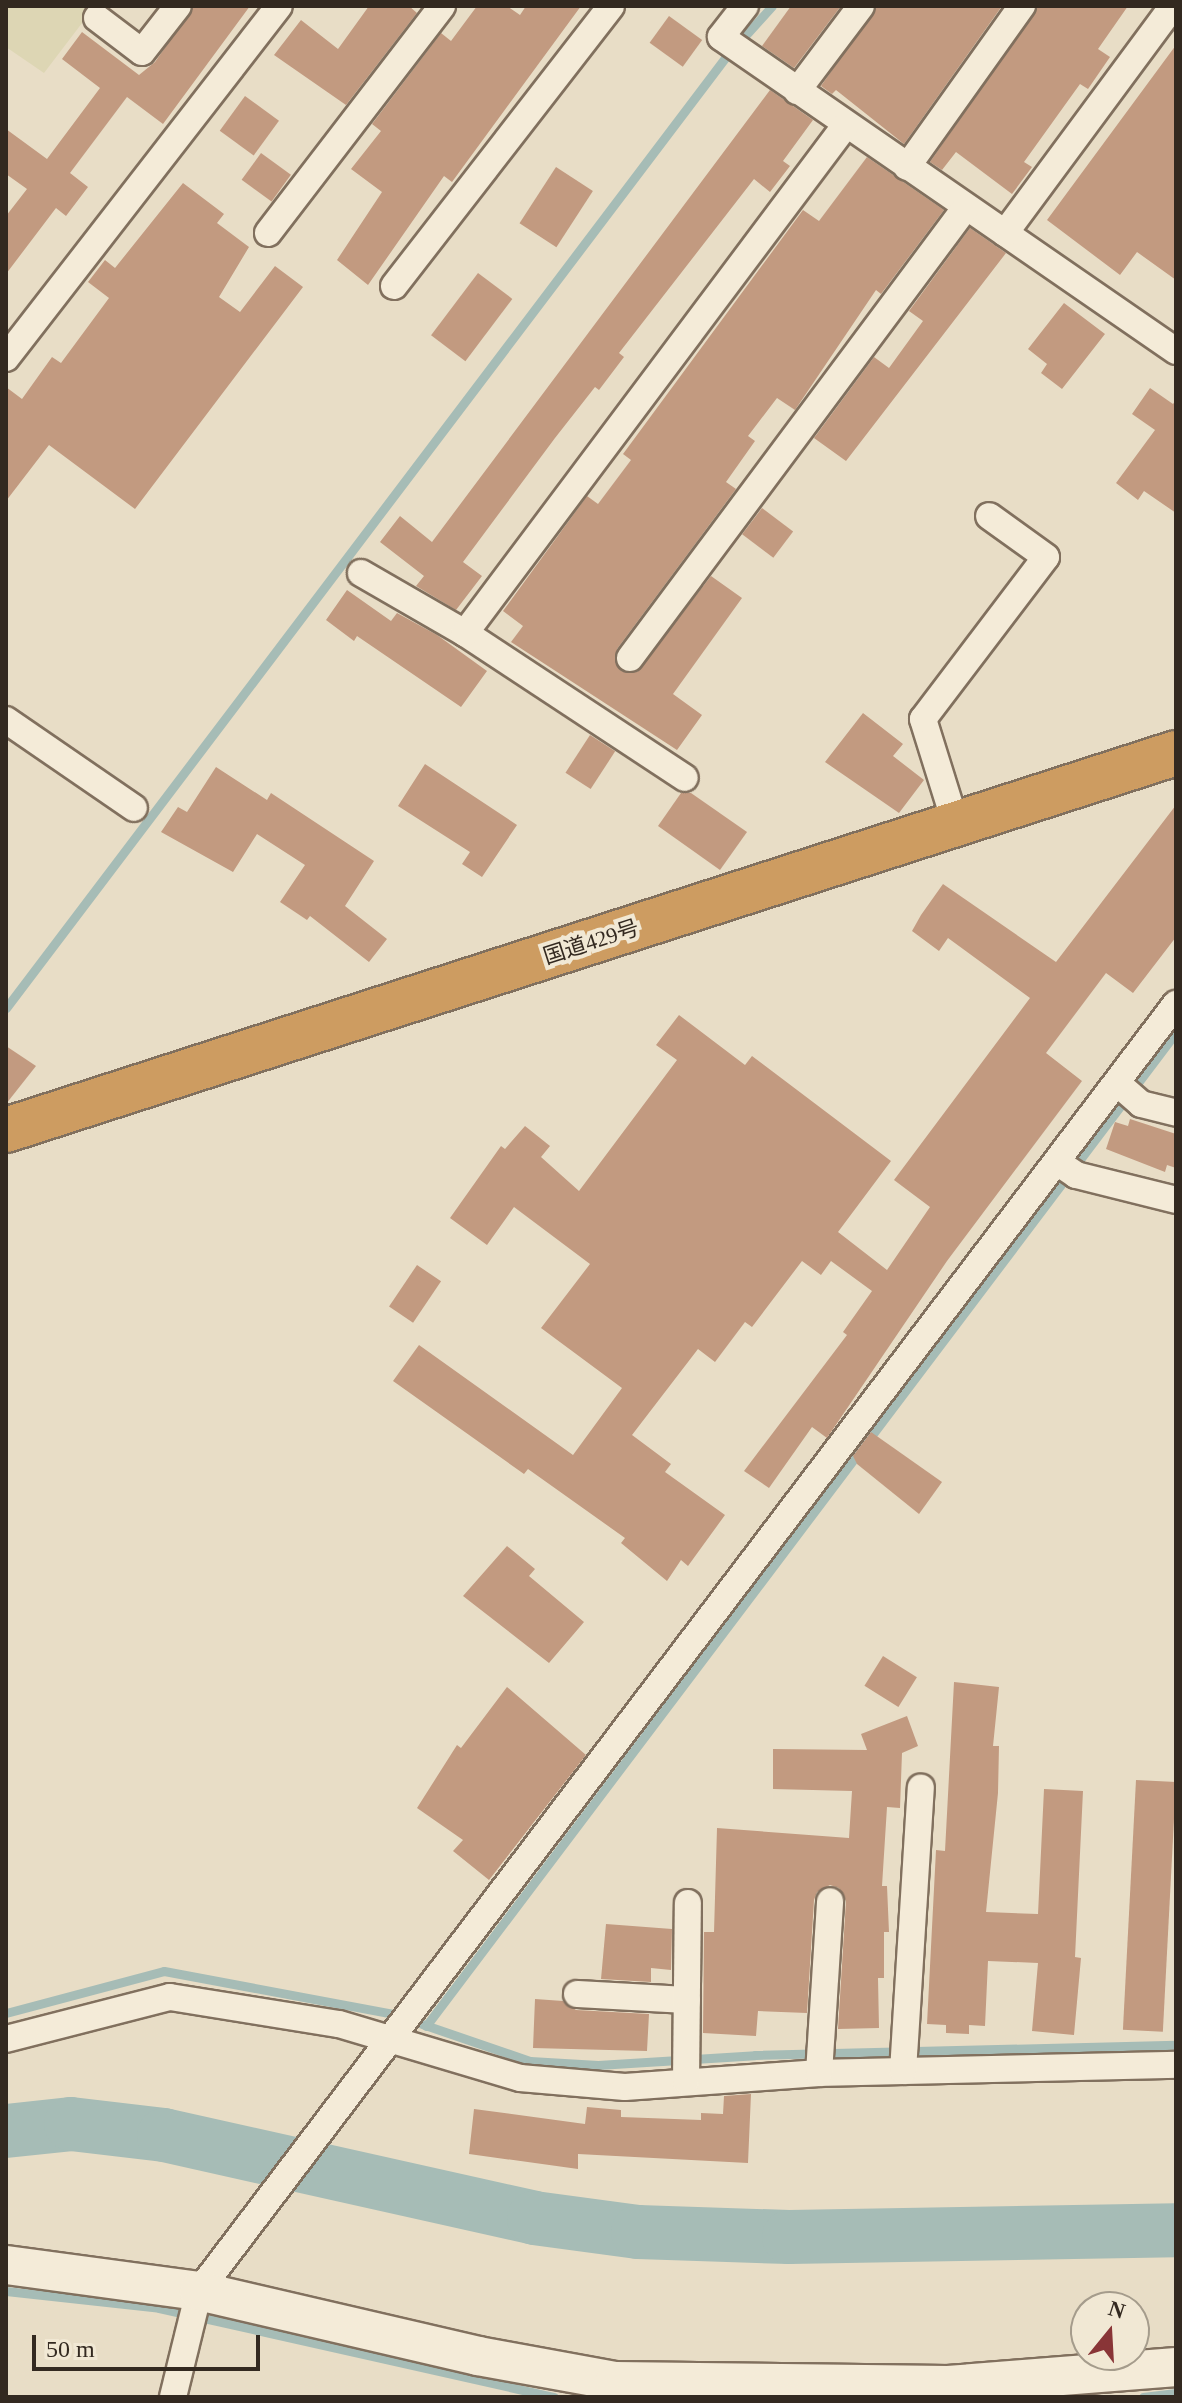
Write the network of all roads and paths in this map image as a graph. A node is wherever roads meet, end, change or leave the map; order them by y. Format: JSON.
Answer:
{"nodes":[{"id":1,"x":178,"y":6,"type":"edge"},
{"id":2,"x":279,"y":6,"type":"edge"},
{"id":3,"x":442,"y":6,"type":"edge"},
{"id":4,"x":611,"y":6,"type":"edge"},
{"id":5,"x":745,"y":6,"type":"edge"},
{"id":6,"x":861,"y":6,"type":"edge"},
{"id":7,"x":1022,"y":6,"type":"edge"},
{"id":8,"x":1173,"y":6,"type":"edge"},
{"id":9,"x":97,"y":18,"type":"dead end"},
{"id":10,"x":797,"y":91,"type":"junction"},
{"id":11,"x":845,"y":126,"type":"junction"},
{"id":12,"x":907,"y":167,"type":"junction"},
{"id":13,"x":966,"y":207,"type":"junction"},
{"id":14,"x":268,"y":233,"type":"dead end"},
{"id":15,"x":1005,"y":233,"type":"junction"},
{"id":16,"x":394,"y":286,"type":"dead end"},
{"id":17,"x":1176,"y":351,"type":"edge"},
{"id":18,"x":6,"y":358,"type":"edge"},
{"id":19,"x":989,"y":516,"type":"dead end"},
{"id":20,"x":361,"y":573,"type":"dead end"},
{"id":21,"x":465,"y":633,"type":"junction"},
{"id":22,"x":630,"y":658,"type":"dead end"},
{"id":23,"x":6,"y":720,"type":"edge"},
{"id":24,"x":1176,"y":753,"type":"edge"},
{"id":25,"x":685,"y":778,"type":"dead end"},
{"id":26,"x":134,"y":808,"type":"dead end"},
{"id":27,"x":956,"y":825,"type":"junction"},
{"id":28,"x":1176,"y":1004,"type":"edge"},
{"id":29,"x":1124,"y":1090,"type":"junction"},
{"id":30,"x":1176,"y":1113,"type":"edge"},
{"id":31,"x":6,"y":1130,"type":"edge"},
{"id":32,"x":1066,"y":1169,"type":"junction"},
{"id":33,"x":1176,"y":1200,"type":"edge"},
{"id":34,"x":921,"y":1788,"type":"dead end"},
{"id":35,"x":830,"y":1901,"type":"dead end"},
{"id":36,"x":688,"y":1903,"type":"dead end"},
{"id":37,"x":577,"y":1994,"type":"dead end"},
{"id":38,"x":687,"y":2000,"type":"junction"},
{"id":39,"x":404,"y":2025,"type":"junction"},
{"id":40,"x":6,"y":2039,"type":"edge"},
{"id":41,"x":904,"y":2057,"type":"junction"},
{"id":42,"x":820,"y":2060,"type":"junction"},
{"id":43,"x":1176,"y":2065,"type":"edge"},
{"id":44,"x":686,"y":2067,"type":"junction"},
{"id":45,"x":6,"y":2265,"type":"edge"},
{"id":46,"x":196,"y":2307,"type":"junction"},
{"id":47,"x":1176,"y":2367,"type":"edge"},
{"id":48,"x":702,"y":2390,"type":"edge"},
{"id":49,"x":173,"y":2397,"type":"edge"}],
"edges":[{"from":1,"to":9,"type":"street"},
{"from":2,"to":18,"type":"street"},
{"from":3,"to":14,"type":"street"},
{"from":4,"to":16,"type":"street"},
{"from":5,"to":10,"type":"street"},
{"from":6,"to":10,"type":"street"},
{"from":7,"to":12,"type":"street"},
{"from":8,"to":15,"type":"street"},
{"from":10,"to":11,"type":"street"},
{"from":11,"to":12,"type":"street"},
{"from":11,"to":21,"type":"street"},
{"from":12,"to":13,"type":"street"},
{"from":13,"to":15,"type":"street"},
{"from":13,"to":22,"type":"street"},
{"from":15,"to":17,"type":"street"},
{"from":19,"to":27,"type":"street"},
{"from":20,"to":21,"type":"street"},
{"from":21,"to":25,"type":"street"},
{"from":23,"to":26,"type":"street"},
{"from":24,"to":27,"type":"highway","name":"国道429号"},
{"from":27,"to":31,"type":"highway","name":"国道429号"},
{"from":28,"to":29,"type":"street"},
{"from":29,"to":30,"type":"street"},
{"from":29,"to":32,"type":"street"},
{"from":32,"to":33,"type":"street"},
{"from":32,"to":39,"type":"street"},
{"from":34,"to":41,"type":"street"},
{"from":35,"to":42,"type":"street"},
{"from":36,"to":38,"type":"street"},
{"from":37,"to":38,"type":"street"},
{"from":38,"to":44,"type":"street"},
{"from":39,"to":40,"type":"street"},
{"from":39,"to":44,"type":"street"},
{"from":39,"to":46,"type":"street"},
{"from":41,"to":42,"type":"street"},
{"from":41,"to":43,"type":"street"},
{"from":42,"to":44,"type":"street"},
{"from":45,"to":46,"type":"street"},
{"from":46,"to":48,"type":"street"},
{"from":46,"to":49,"type":"street"},
{"from":47,"to":48,"type":"street"}]}
